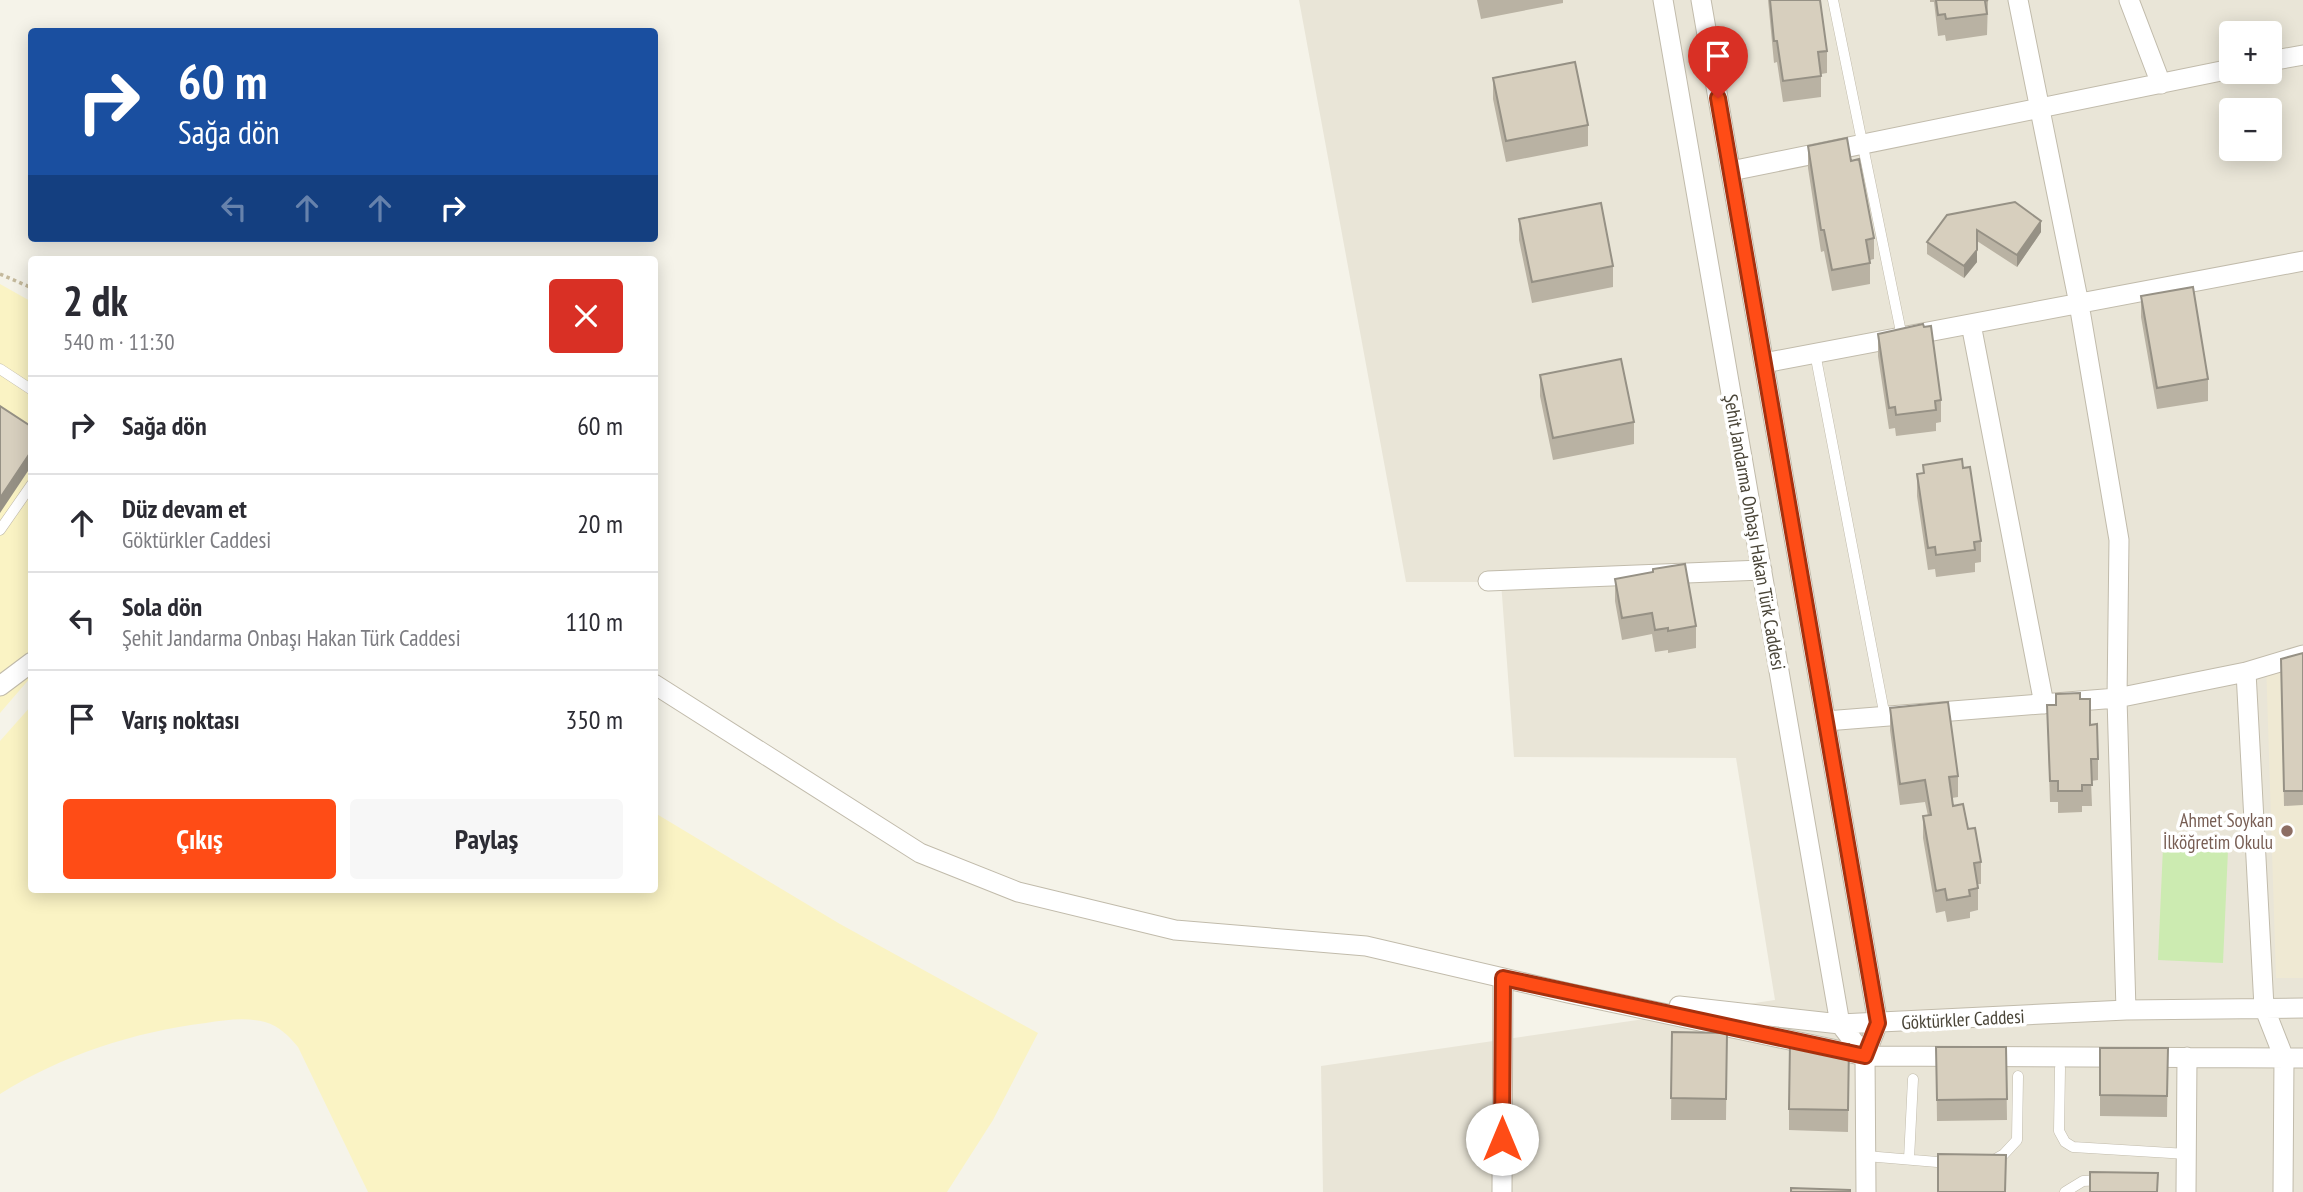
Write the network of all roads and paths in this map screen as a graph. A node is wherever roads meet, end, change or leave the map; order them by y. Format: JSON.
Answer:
{"nodes":[{"id":1,"x":1664,"y":0,"type":"edge"},
{"id":2,"x":1701,"y":0,"type":"edge"},
{"id":3,"x":1833,"y":0,"type":"edge"},
{"id":4,"x":2018,"y":0,"type":"edge"},
{"id":5,"x":2129,"y":0,"type":"edge"},
{"id":6,"x":2303,"y":54,"type":"edge"},
{"id":7,"x":2282,"y":58,"type":"edge"},
{"id":8,"x":2219,"y":71,"type":"edge"},
{"id":9,"x":2161,"y":83,"type":"junction"},
{"id":10,"x":2040,"y":108,"type":"junction"},
{"id":11,"x":1862,"y":145,"type":"junction"},
{"id":12,"x":1731,"y":172,"type":"junction"},
{"id":13,"x":2303,"y":261,"type":"edge"},
{"id":14,"x":0,"y":274,"type":"edge"},
{"id":15,"x":28,"y":286,"type":"edge"},
{"id":16,"x":2079,"y":304,"type":"junction"},
{"id":17,"x":1971,"y":324,"type":"junction"},
{"id":18,"x":1902,"y":337,"type":"junction"},
{"id":19,"x":1815,"y":353,"type":"junction"},
{"id":20,"x":1763,"y":363,"type":"junction"},
{"id":21,"x":0,"y":369,"type":"edge"},
{"id":22,"x":28,"y":387,"type":"edge"},
{"id":23,"x":28,"y":490,"type":"edge"},
{"id":24,"x":0,"y":530,"type":"edge"},
{"id":25,"x":1762,"y":570,"type":"junction"},
{"id":26,"x":1488,"y":581,"type":"dead end"},
{"id":27,"x":2303,"y":654,"type":"edge"},
{"id":28,"x":28,"y":665,"type":"edge"},
{"id":29,"x":2246,"y":672,"type":"junction"},
{"id":30,"x":0,"y":686,"type":"edge"},
{"id":31,"x":658,"y":687,"type":"edge"},
{"id":32,"x":2117,"y":698,"type":"junction"},
{"id":33,"x":2044,"y":704,"type":"junction"},
{"id":34,"x":1885,"y":716,"type":"junction"},
{"id":35,"x":1826,"y":721,"type":"junction"},
{"id":36,"x":1503,"y":978,"type":"junction"},
{"id":37,"x":1568,"y":993,"type":"junction"},
{"id":38,"x":2264,"y":1007,"type":"junction"},
{"id":39,"x":2303,"y":1008,"type":"edge"},
{"id":40,"x":2126,"y":1010,"type":"junction"},
{"id":41,"x":1878,"y":1023,"type":"junction"},
{"id":42,"x":1840,"y":1024,"type":"junction"},
{"id":43,"x":1865,"y":1056,"type":"junction"},
{"id":44,"x":2187,"y":1057,"type":"junction"},
{"id":45,"x":2293,"y":1058,"type":"edge"},
{"id":46,"x":2060,"y":1068,"type":"dead end"},
{"id":47,"x":2018,"y":1076,"type":"dead end"},
{"id":48,"x":1913,"y":1079,"type":"dead end"},
{"id":49,"x":2186,"y":1154,"type":"junction"},
{"id":50,"x":1866,"y":1156,"type":"junction"},
{"id":51,"x":1909,"y":1159,"type":"junction"},
{"id":52,"x":1956,"y":1163,"type":"edge"},
{"id":53,"x":1978,"y":1164,"type":"edge"},
{"id":54,"x":2108,"y":1180,"type":"edge"},
{"id":55,"x":1502,"y":1192,"type":"edge"},
{"id":56,"x":1866,"y":1192,"type":"edge"},
{"id":57,"x":2065,"y":1192,"type":"edge"},
{"id":58,"x":2186,"y":1192,"type":"edge"},
{"id":59,"x":2283,"y":1192,"type":"edge"}],
"edges":[{"from":1,"to":25,"type":"street","name":"Şehit Jandarma Onbaşı Hakan Türk Caddesi"},
{"from":2,"to":12,"type":"street","name":"Şehit Jandarma Onbaşı Hakan Türk Caddesi"},
{"from":3,"to":11,"type":"lane"},
{"from":4,"to":10,"type":"street"},
{"from":5,"to":9,"type":"street"},
{"from":6,"to":7,"type":"street"},
{"from":8,"to":9,"type":"street"},
{"from":9,"to":10,"type":"street"},
{"from":10,"to":11,"type":"street"},
{"from":10,"to":16,"type":"street"},
{"from":11,"to":12,"type":"street"},
{"from":11,"to":18,"type":"lane"},
{"from":12,"to":20,"type":"street","name":"Şehit Jandarma Onbaşı Hakan Türk Caddesi"},
{"from":13,"to":16,"type":"street"},
{"from":14,"to":15,"type":"path"},
{"from":16,"to":17,"type":"street"},
{"from":16,"to":32,"type":"street"},
{"from":17,"to":18,"type":"street"},
{"from":17,"to":33,"type":"street"},
{"from":18,"to":19,"type":"street"},
{"from":19,"to":20,"type":"street"},
{"from":19,"to":34,"type":"lane"},
{"from":20,"to":35,"type":"street","name":"Şehit Jandarma Onbaşı Hakan Türk Caddesi"},
{"from":21,"to":22,"type":"lane"},
{"from":23,"to":24,"type":"lane"},
{"from":25,"to":26,"type":"street"},
{"from":25,"to":42,"type":"street","name":"Şehit Jandarma Onbaşı Hakan Türk Caddesi"},
{"from":27,"to":29,"type":"street"},
{"from":28,"to":30,"type":"street"},
{"from":29,"to":32,"type":"street"},
{"from":29,"to":38,"type":"street"},
{"from":31,"to":36,"type":"street"},
{"from":32,"to":33,"type":"street"},
{"from":32,"to":40,"type":"street"},
{"from":33,"to":34,"type":"street"},
{"from":34,"to":35,"type":"street"},
{"from":35,"to":41,"type":"street","name":"Şehit Jandarma Onbaşı Hakan Türk Caddesi"},
{"from":36,"to":37,"type":"street"},
{"from":36,"to":55,"type":"street"},
{"from":37,"to":42,"type":"street","name":"Göktürkler Caddesi"},
{"from":37,"to":43,"type":"street","name":"Göktürkler Caddesi"},
{"from":38,"to":39,"type":"street","name":"Göktürkler Caddesi"},
{"from":38,"to":40,"type":"street","name":"Göktürkler Caddesi"},
{"from":38,"to":45,"type":"street"},
{"from":40,"to":41,"type":"street","name":"Göktürkler Caddesi"},
{"from":41,"to":42,"type":"street","name":"Göktürkler Caddesi"},
{"from":41,"to":43,"type":"street"},
{"from":42,"to":43,"type":"street","name":"Şehit Jandarma Onbaşı Hakan Türk Caddesi"},
{"from":43,"to":44,"type":"street","name":"Göktürkler Caddesi"},
{"from":43,"to":50,"type":"street"},
{"from":44,"to":45,"type":"street","name":"Göktürkler Caddesi"},
{"from":44,"to":49,"type":"street"},
{"from":45,"to":59,"type":"street"},
{"from":46,"to":49,"type":"lane"},
{"from":47,"to":53,"type":"lane"},
{"from":48,"to":51,"type":"lane"},
{"from":49,"to":58,"type":"street"},
{"from":50,"to":51,"type":"lane"},
{"from":50,"to":56,"type":"street"},
{"from":51,"to":52,"type":"lane"},
{"from":54,"to":57,"type":"lane"}]}
